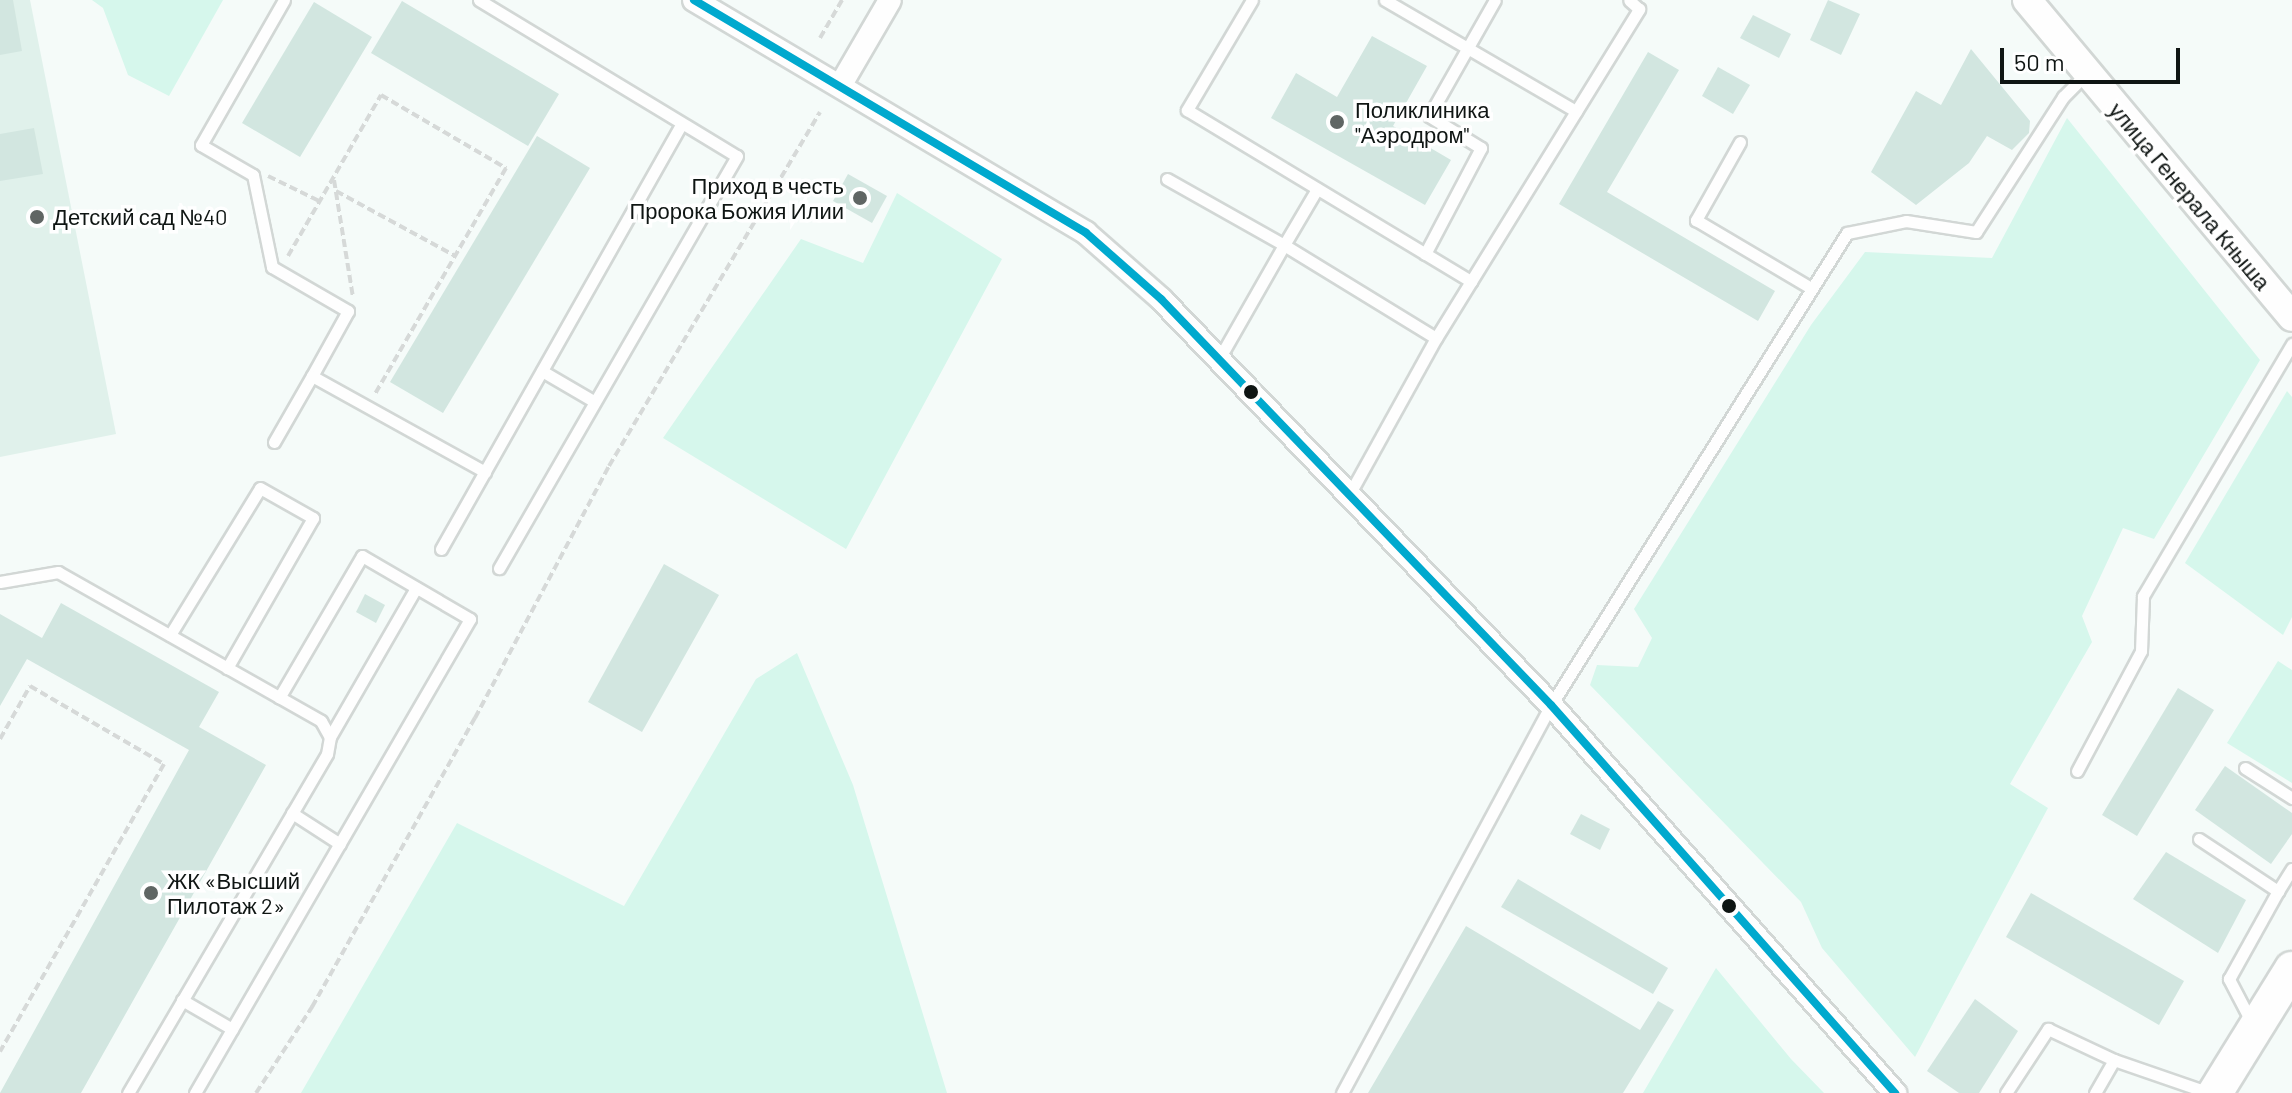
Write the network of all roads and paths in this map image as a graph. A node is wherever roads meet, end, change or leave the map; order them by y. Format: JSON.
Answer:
{"nodes":[{"id":1,"x":284,"y":0,"type":"edge"},
{"id":2,"x":479,"y":0,"type":"edge"},
{"id":3,"x":694,"y":0,"type":"edge"},
{"id":4,"x":842,"y":0,"type":"edge"},
{"id":5,"x":890,"y":0,"type":"edge"},
{"id":6,"x":1252,"y":0,"type":"edge"},
{"id":7,"x":1385,"y":0,"type":"edge"},
{"id":8,"x":1495,"y":0,"type":"edge"},
{"id":9,"x":1629,"y":0,"type":"edge"},
{"id":10,"x":2027,"y":0,"type":"edge"},
{"id":11,"x":820,"y":38,"type":"dead end"},
{"id":12,"x":1466,"y":47,"type":"junction"},
{"id":13,"x":2087,"y":73,"type":"junction"},
{"id":14,"x":840,"y":86,"type":"junction"},
{"id":15,"x":1576,"y":111,"type":"junction"},
{"id":16,"x":820,"y":112,"type":"dead end"},
{"id":17,"x":682,"y":123,"type":"junction"},
{"id":18,"x":1740,"y":142,"type":"dead end"},
{"id":19,"x":253,"y":175,"type":"junction"},
{"id":20,"x":333,"y":178,"type":"junction"},
{"id":21,"x":1167,"y":179,"type":"dead end"},
{"id":22,"x":1317,"y":189,"type":"junction"},
{"id":23,"x":336,"y":191,"type":"junction"},
{"id":24,"x":319,"y":201,"type":"junction"},
{"id":25,"x":1284,"y":245,"type":"junction"},
{"id":26,"x":1425,"y":254,"type":"junction"},
{"id":27,"x":455,"y":256,"type":"junction"},
{"id":28,"x":279,"y":271,"type":"junction"},
{"id":29,"x":1471,"y":281,"type":"junction"},
{"id":30,"x":1811,"y":288,"type":"junction"},
{"id":31,"x":348,"y":311,"type":"junction"},
{"id":32,"x":2292,"y":317,"type":"edge"},
{"id":33,"x":1436,"y":338,"type":"junction"},
{"id":34,"x":2292,"y":344,"type":"edge"},
{"id":35,"x":1220,"y":357,"type":"junction"},
{"id":36,"x":542,"y":371,"type":"junction"},
{"id":37,"x":312,"y":376,"type":"junction"},
{"id":38,"x":595,"y":402,"type":"junction"},
{"id":39,"x":367,"y":407,"type":"junction"},
{"id":40,"x":274,"y":442,"type":"dead end"},
{"id":41,"x":485,"y":472,"type":"junction"},
{"id":42,"x":1350,"y":493,"type":"junction"},
{"id":43,"x":441,"y":549,"type":"dead end"},
{"id":44,"x":499,"y":568,"type":"dead end"},
{"id":45,"x":0,"y":582,"type":"edge"},
{"id":46,"x":416,"y":588,"type":"junction"},
{"id":47,"x":170,"y":635,"type":"junction"},
{"id":48,"x":227,"y":668,"type":"junction"},
{"id":49,"x":279,"y":698,"type":"junction"},
{"id":50,"x":1551,"y":705,"type":"junction"},
{"id":51,"x":330,"y":737,"type":"junction"},
{"id":52,"x":0,"y":739,"type":"edge"},
{"id":53,"x":2245,"y":768,"type":"dead end"},
{"id":54,"x":2077,"y":771,"type":"dead end"},
{"id":55,"x":2292,"y":798,"type":"edge"},
{"id":56,"x":292,"y":813,"type":"junction"},
{"id":57,"x":2199,"y":839,"type":"dead end"},
{"id":58,"x":340,"y":844,"type":"junction"},
{"id":59,"x":2292,"y":869,"type":"edge"},
{"id":60,"x":2278,"y":891,"type":"junction"},
{"id":61,"x":2292,"y":969,"type":"edge"},
{"id":62,"x":182,"y":1000,"type":"junction"},
{"id":63,"x":2255,"y":1028,"type":"junction"},
{"id":64,"x":232,"y":1029,"type":"junction"},
{"id":65,"x":0,"y":1051,"type":"edge"},
{"id":66,"x":2114,"y":1060,"type":"junction"},
{"id":67,"x":128,"y":1093,"type":"edge"},
{"id":68,"x":195,"y":1093,"type":"edge"},
{"id":69,"x":256,"y":1093,"type":"edge"},
{"id":70,"x":1342,"y":1093,"type":"edge"},
{"id":71,"x":1895,"y":1093,"type":"edge"},
{"id":72,"x":2006,"y":1093,"type":"edge"},
{"id":73,"x":2095,"y":1093,"type":"edge"},
{"id":74,"x":2212,"y":1093,"type":"edge"}],
"edges":[{"from":1,"to":19,"type":"lane"},
{"from":2,"to":17,"type":"lane"},
{"from":3,"to":14,"type":"street"},
{"from":4,"to":11,"type":"path"},
{"from":5,"to":14,"type":"street"},
{"from":6,"to":22,"type":"lane"},
{"from":7,"to":12,"type":"lane"},
{"from":8,"to":12,"type":"lane"},
{"from":9,"to":15,"type":"lane"},
{"from":10,"to":13,"type":"street","name":"улица Генерала Кныша"},
{"from":12,"to":15,"type":"lane"},
{"from":12,"to":26,"type":"lane"},
{"from":13,"to":30,"type":"lane"},
{"from":13,"to":32,"type":"street","name":"улица Генерала Кныша"},
{"from":14,"to":35,"type":"street"},
{"from":15,"to":29,"type":"lane"},
{"from":16,"to":69,"type":"path"},
{"from":17,"to":36,"type":"lane"},
{"from":17,"to":38,"type":"lane"},
{"from":18,"to":30,"type":"lane"},
{"from":19,"to":24,"type":"path"},
{"from":19,"to":28,"type":"lane"},
{"from":20,"to":23,"type":"path"},
{"from":20,"to":24,"type":"path"},
{"from":20,"to":27,"type":"path"},
{"from":21,"to":25,"type":"lane"},
{"from":22,"to":25,"type":"lane"},
{"from":22,"to":26,"type":"lane"},
{"from":23,"to":27,"type":"path"},
{"from":23,"to":31,"type":"path"},
{"from":24,"to":28,"type":"path"},
{"from":25,"to":33,"type":"lane"},
{"from":25,"to":35,"type":"lane"},
{"from":26,"to":29,"type":"lane"},
{"from":27,"to":39,"type":"path"},
{"from":28,"to":31,"type":"lane"},
{"from":29,"to":33,"type":"lane"},
{"from":30,"to":50,"type":"lane"},
{"from":31,"to":37,"type":"lane"},
{"from":33,"to":42,"type":"lane"},
{"from":34,"to":54,"type":"lane"},
{"from":35,"to":42,"type":"street"},
{"from":36,"to":38,"type":"lane"},
{"from":36,"to":41,"type":"lane"},
{"from":37,"to":39,"type":"lane"},
{"from":37,"to":40,"type":"lane"},
{"from":38,"to":44,"type":"lane"},
{"from":39,"to":41,"type":"lane"},
{"from":41,"to":43,"type":"lane"},
{"from":42,"to":50,"type":"street"},
{"from":45,"to":47,"type":"lane"},
{"from":46,"to":49,"type":"lane"},
{"from":46,"to":51,"type":"lane"},
{"from":46,"to":58,"type":"lane"},
{"from":47,"to":48,"type":"lane"},
{"from":47,"to":48,"type":"lane"},
{"from":48,"to":49,"type":"lane"},
{"from":49,"to":51,"type":"lane"},
{"from":50,"to":70,"type":"lane"},
{"from":50,"to":71,"type":"street"},
{"from":51,"to":56,"type":"lane"},
{"from":52,"to":65,"type":"path"},
{"from":53,"to":55,"type":"lane"},
{"from":56,"to":58,"type":"lane"},
{"from":56,"to":62,"type":"lane"},
{"from":57,"to":60,"type":"lane"},
{"from":58,"to":64,"type":"lane"},
{"from":59,"to":60,"type":"lane"},
{"from":60,"to":63,"type":"lane"},
{"from":61,"to":63,"type":"main road"},
{"from":62,"to":64,"type":"lane"},
{"from":62,"to":67,"type":"lane"},
{"from":63,"to":74,"type":"main road"},
{"from":64,"to":68,"type":"lane"},
{"from":66,"to":72,"type":"lane"},
{"from":66,"to":73,"type":"lane"},
{"from":66,"to":74,"type":"lane"}]}
